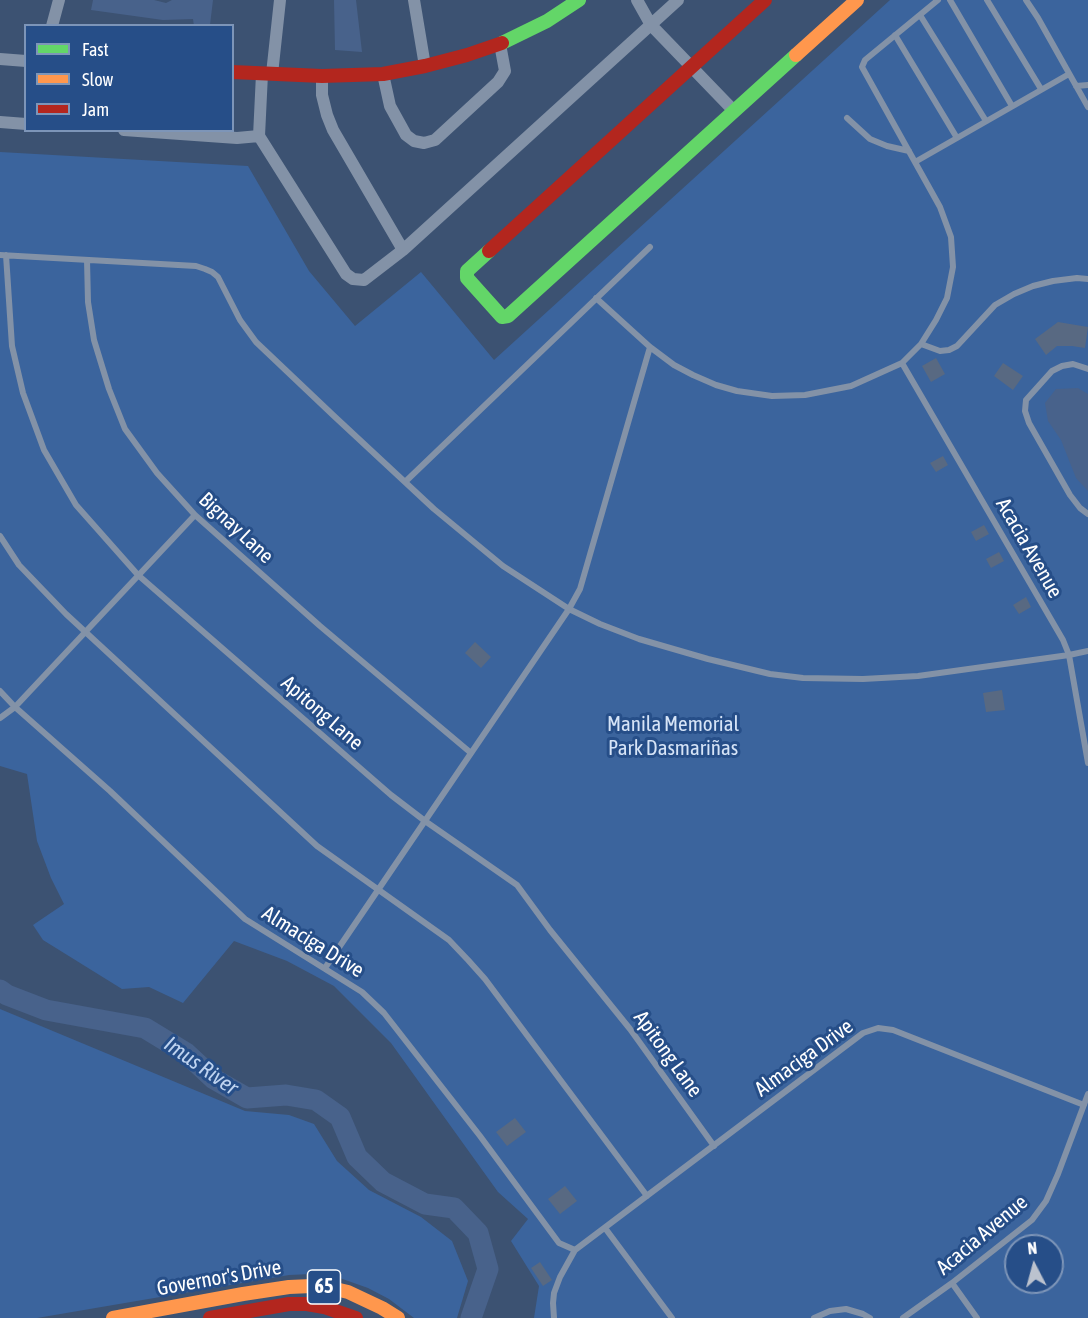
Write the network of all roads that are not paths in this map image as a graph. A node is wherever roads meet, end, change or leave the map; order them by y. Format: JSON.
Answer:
{"nodes":[{"id":1,"x":59,"y":0,"type":"edge"},
{"id":2,"x":280,"y":0,"type":"edge"},
{"id":3,"x":414,"y":0,"type":"edge"},
{"id":4,"x":579,"y":0,"type":"edge"},
{"id":5,"x":637,"y":0,"type":"edge"},
{"id":6,"x":678,"y":0,"type":"edge"},
{"id":7,"x":765,"y":0,"type":"edge"},
{"id":8,"x":856,"y":0,"type":"edge"},
{"id":9,"x":938,"y":0,"type":"edge"},
{"id":10,"x":950,"y":0,"type":"edge"},
{"id":11,"x":987,"y":0,"type":"edge"},
{"id":12,"x":1026,"y":0,"type":"edge"},
{"id":13,"x":920,"y":15,"type":"junction"},
{"id":14,"x":53,"y":24,"type":"edge"},
{"id":15,"x":651,"y":25,"type":"junction"},
{"id":16,"x":895,"y":35,"type":"junction"},
{"id":17,"x":500,"y":44,"type":"junction"},
{"id":18,"x":0,"y":59,"type":"edge"},
{"id":19,"x":24,"y":61,"type":"edge"},
{"id":20,"x":425,"y":66,"type":"junction"},
{"id":21,"x":692,"y":67,"type":"junction"},
{"id":22,"x":234,"y":72,"type":"edge"},
{"id":23,"x":267,"y":74,"type":"junction"},
{"id":24,"x":383,"y":74,"type":"junction"},
{"id":25,"x":1068,"y":74,"type":"junction"},
{"id":26,"x":322,"y":76,"type":"junction"},
{"id":27,"x":1088,"y":85,"type":"edge"},
{"id":28,"x":1076,"y":86,"type":"junction"},
{"id":29,"x":1041,"y":89,"type":"junction"},
{"id":30,"x":1012,"y":106,"type":"junction"},
{"id":31,"x":1088,"y":107,"type":"edge"},
{"id":32,"x":735,"y":111,"type":"junction"},
{"id":33,"x":847,"y":118,"type":"dead end"},
{"id":34,"x":986,"y":121,"type":"junction"},
{"id":35,"x":0,"y":122,"type":"edge"},
{"id":36,"x":24,"y":124,"type":"edge"},
{"id":37,"x":152,"y":132,"type":"edge"},
{"id":38,"x":259,"y":136,"type":"junction"},
{"id":39,"x":957,"y":138,"type":"junction"},
{"id":40,"x":909,"y":151,"type":"junction"},
{"id":41,"x":915,"y":162,"type":"junction"},
{"id":42,"x":650,"y":247,"type":"dead end"},
{"id":43,"x":403,"y":250,"type":"junction"},
{"id":44,"x":3,"y":255,"type":"edge"},
{"id":45,"x":87,"y":260,"type":"junction"},
{"id":46,"x":1088,"y":279,"type":"edge"},
{"id":47,"x":596,"y":298,"type":"junction"},
{"id":48,"x":921,"y":344,"type":"junction"},
{"id":49,"x":650,"y":347,"type":"junction"},
{"id":50,"x":902,"y":363,"type":"junction"},
{"id":51,"x":1088,"y":369,"type":"edge"},
{"id":52,"x":405,"y":482,"type":"junction"},
{"id":53,"x":1088,"y":514,"type":"edge"},
{"id":54,"x":195,"y":515,"type":"junction"},
{"id":55,"x":0,"y":536,"type":"edge"},
{"id":56,"x":138,"y":575,"type":"junction"},
{"id":57,"x":569,"y":609,"type":"junction"},
{"id":58,"x":85,"y":631,"type":"junction"},
{"id":59,"x":1088,"y":651,"type":"edge"},
{"id":60,"x":1069,"y":655,"type":"junction"},
{"id":61,"x":0,"y":691,"type":"edge"},
{"id":62,"x":15,"y":707,"type":"junction"},
{"id":63,"x":0,"y":718,"type":"edge"},
{"id":64,"x":471,"y":753,"type":"junction"},
{"id":65,"x":1088,"y":763,"type":"edge"},
{"id":66,"x":425,"y":821,"type":"junction"},
{"id":67,"x":378,"y":890,"type":"junction"},
{"id":68,"x":325,"y":968,"type":"junction"},
{"id":69,"x":1088,"y":1094,"type":"edge"},
{"id":70,"x":1084,"y":1105,"type":"junction"},
{"id":71,"x":714,"y":1146,"type":"junction"},
{"id":72,"x":647,"y":1196,"type":"junction"},
{"id":73,"x":605,"y":1228,"type":"junction"},
{"id":74,"x":574,"y":1250,"type":"junction"},
{"id":75,"x":952,"y":1283,"type":"junction"},
{"id":76,"x":113,"y":1318,"type":"edge"},
{"id":77,"x":210,"y":1318,"type":"edge"},
{"id":78,"x":356,"y":1318,"type":"edge"},
{"id":79,"x":398,"y":1318,"type":"edge"},
{"id":80,"x":554,"y":1318,"type":"edge"},
{"id":81,"x":672,"y":1318,"type":"edge"},
{"id":82,"x":814,"y":1318,"type":"edge"},
{"id":83,"x":870,"y":1318,"type":"edge"},
{"id":84,"x":903,"y":1318,"type":"edge"},
{"id":85,"x":977,"y":1318,"type":"edge"}],
"edges":[{"from":1,"to":14,"type":"street"},
{"from":2,"to":23,"type":"street"},
{"from":3,"to":20,"type":"street"},
{"from":4,"to":17,"type":"main road"},
{"from":5,"to":15,"type":"street"},
{"from":6,"to":15,"type":"street"},
{"from":7,"to":21,"type":"main road"},
{"from":8,"to":32,"type":"main road"},
{"from":9,"to":13,"type":"lane"},
{"from":10,"to":30,"type":"lane"},
{"from":11,"to":29,"type":"lane"},
{"from":12,"to":25,"type":"lane"},
{"from":13,"to":16,"type":"lane"},
{"from":13,"to":34,"type":"lane"},
{"from":15,"to":21,"type":"street"},
{"from":15,"to":43,"type":"street"},
{"from":16,"to":39,"type":"lane"},
{"from":16,"to":40,"type":"lane"},
{"from":17,"to":20,"type":"main road"},
{"from":17,"to":24,"type":"street"},
{"from":18,"to":19,"type":"street"},
{"from":20,"to":24,"type":"main road"},
{"from":21,"to":32,"type":"street"},
{"from":21,"to":32,"type":"main road"},
{"from":22,"to":23,"type":"main road"},
{"from":23,"to":26,"type":"main road"},
{"from":23,"to":38,"type":"street"},
{"from":24,"to":26,"type":"main road"},
{"from":25,"to":28,"type":"lane"},
{"from":25,"to":29,"type":"lane"},
{"from":26,"to":43,"type":"street"},
{"from":27,"to":28,"type":"lane"},
{"from":28,"to":31,"type":"lane"},
{"from":29,"to":30,"type":"lane"},
{"from":30,"to":34,"type":"lane"},
{"from":33,"to":40,"type":"lane"},
{"from":34,"to":39,"type":"lane"},
{"from":35,"to":36,"type":"street"},
{"from":37,"to":38,"type":"street"},
{"from":38,"to":43,"type":"street"},
{"from":39,"to":41,"type":"lane"},
{"from":40,"to":41,"type":"lane"},
{"from":41,"to":48,"type":"lane"},
{"from":42,"to":47,"type":"lane"},
{"from":44,"to":45,"type":"lane"},
{"from":44,"to":56,"type":"lane","name":"Apitong Lane"},
{"from":45,"to":52,"type":"lane"},
{"from":45,"to":54,"type":"lane","name":"Bignay Lane"},
{"from":46,"to":48,"type":"lane"},
{"from":47,"to":49,"type":"lane"},
{"from":47,"to":52,"type":"lane"},
{"from":48,"to":50,"type":"lane"},
{"from":49,"to":50,"type":"lane"},
{"from":49,"to":57,"type":"lane"},
{"from":50,"to":60,"type":"lane","name":"Acacia Avenue"},
{"from":51,"to":53,"type":"lane"},
{"from":52,"to":57,"type":"lane"},
{"from":54,"to":56,"type":"lane"},
{"from":54,"to":64,"type":"lane","name":"Bignay Lane"},
{"from":55,"to":58,"type":"lane"},
{"from":56,"to":58,"type":"lane"},
{"from":56,"to":66,"type":"lane","name":"Apitong Lane"},
{"from":57,"to":60,"type":"lane"},
{"from":57,"to":64,"type":"lane"},
{"from":58,"to":62,"type":"lane"},
{"from":58,"to":67,"type":"lane"},
{"from":59,"to":60,"type":"lane"},
{"from":60,"to":65,"type":"lane","name":"Acacia Avenue"},
{"from":61,"to":62,"type":"lane","name":"Almaciga Drive"},
{"from":62,"to":63,"type":"lane"},
{"from":62,"to":68,"type":"lane","name":"Almaciga Drive"},
{"from":64,"to":66,"type":"lane"},
{"from":66,"to":67,"type":"lane"},
{"from":66,"to":71,"type":"lane","name":"Apitong Lane"},
{"from":67,"to":68,"type":"lane"},
{"from":67,"to":72,"type":"lane"},
{"from":68,"to":74,"type":"lane","name":"Almaciga Drive"},
{"from":69,"to":70,"type":"lane","name":"Acacia Avenue"},
{"from":70,"to":71,"type":"lane","name":"Almaciga Drive"},
{"from":70,"to":75,"type":"lane","name":"Acacia Avenue"},
{"from":71,"to":72,"type":"lane","name":"Almaciga Drive"},
{"from":72,"to":73,"type":"lane","name":"Almaciga Drive"},
{"from":73,"to":74,"type":"lane","name":"Almaciga Drive"},
{"from":73,"to":81,"type":"lane"},
{"from":74,"to":80,"type":"lane","name":"Almaciga Drive"},
{"from":75,"to":84,"type":"lane","name":"Acacia Avenue"},
{"from":75,"to":85,"type":"lane"},
{"from":76,"to":79,"type":"main road","name":"Governor's Drive","number":"65"},
{"from":77,"to":78,"type":"main road","name":"Governor's Drive","number":"65"},
{"from":82,"to":83,"type":"lane"}]}
